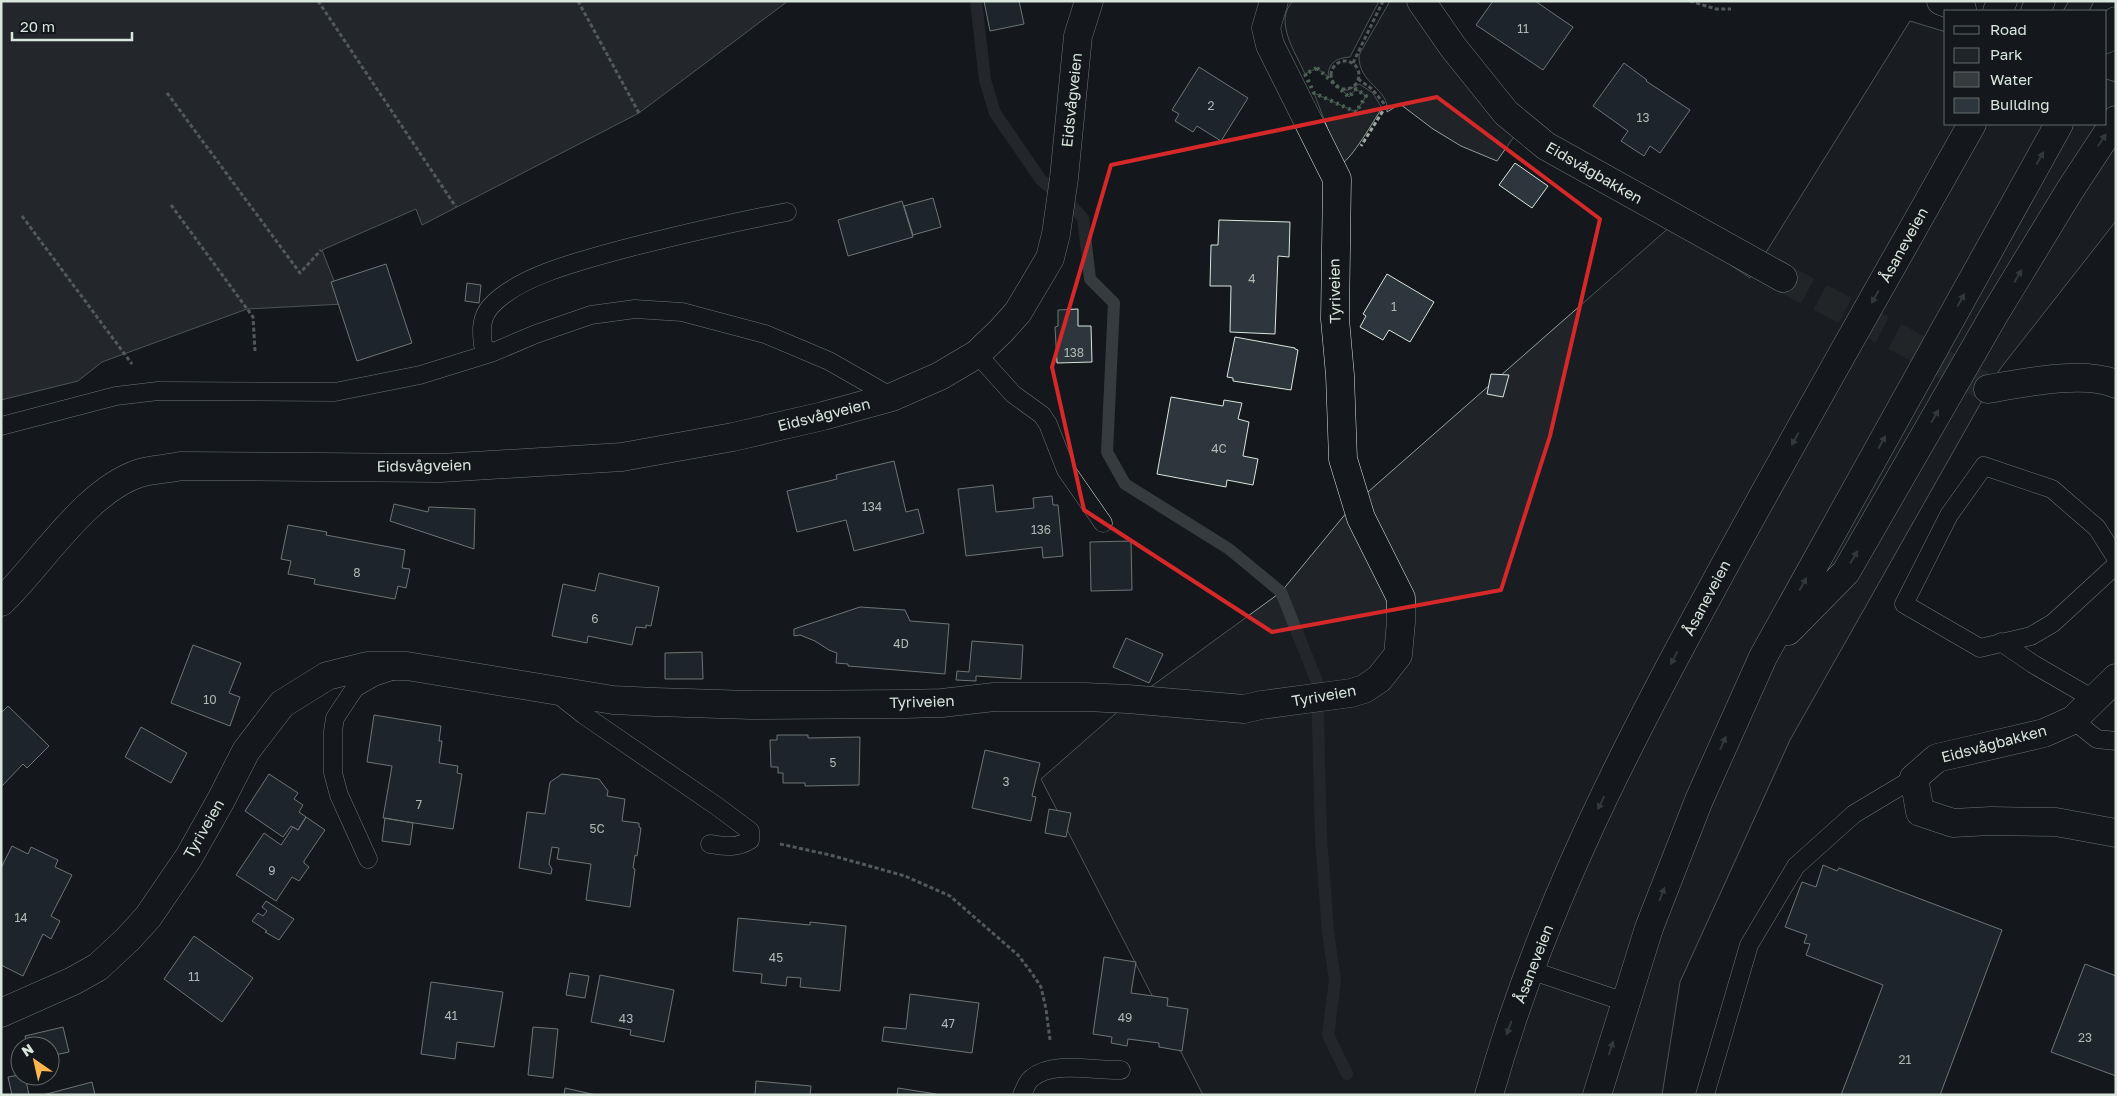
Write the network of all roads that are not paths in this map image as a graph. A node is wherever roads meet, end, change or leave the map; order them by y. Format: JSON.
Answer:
{"nodes":[{"id":1,"x":1088,"y":1,"type":"edge"},
{"id":2,"x":1274,"y":1,"type":"edge"},
{"id":3,"x":1421,"y":1,"type":"edge"},
{"id":4,"x":2116,"y":21,"type":"edge"},
{"id":5,"x":2107,"y":37,"type":"edge"},
{"id":6,"x":2116,"y":120,"type":"edge"},
{"id":7,"x":1956,"y":125,"type":"edge"},
{"id":8,"x":1971,"y":125,"type":"edge"},
{"id":9,"x":2058,"y":125,"type":"edge"},
{"id":10,"x":1950,"y":163,"type":"junction"},
{"id":11,"x":787,"y":212,"type":"dead end"},
{"id":12,"x":1783,"y":278,"type":"tunnel mouth"},
{"id":13,"x":492,"y":353,"type":"junction"},
{"id":14,"x":977,"y":354,"type":"junction"},
{"id":15,"x":2116,"y":384,"type":"edge"},
{"id":16,"x":1988,"y":389,"type":"tunnel mouth"},
{"id":17,"x":892,"y":397,"type":"junction"},
{"id":18,"x":1,"y":426,"type":"edge"},
{"id":19,"x":1103,"y":523,"type":"dead end"},
{"id":20,"x":2116,"y":558,"type":"edge"},
{"id":21,"x":2116,"y":565,"type":"edge"},
{"id":22,"x":1,"y":602,"type":"edge"},
{"id":23,"x":2001,"y":642,"type":"junction"},
{"id":24,"x":1763,"y":657,"type":"junction"},
{"id":25,"x":407,"y":666,"type":"junction"},
{"id":26,"x":2116,"y":678,"type":"edge"},
{"id":27,"x":554,"y":691,"type":"junction"},
{"id":28,"x":2094,"y":700,"type":"junction"},
{"id":29,"x":2073,"y":720,"type":"junction"},
{"id":30,"x":2116,"y":741,"type":"edge"},
{"id":31,"x":1914,"y":778,"type":"junction"},
{"id":32,"x":2116,"y":833,"type":"edge"},
{"id":33,"x":710,"y":844,"type":"dead end"},
{"id":34,"x":368,"y":859,"type":"dead end"},
{"id":35,"x":1530,"y":970,"type":"junction"},
{"id":36,"x":1625,"y":1002,"type":"junction"},
{"id":37,"x":1,"y":1013,"type":"edge"},
{"id":38,"x":1121,"y":1070,"type":"dead end"},
{"id":39,"x":1022,"y":1095,"type":"edge"},
{"id":40,"x":1489,"y":1095,"type":"edge"},
{"id":41,"x":1597,"y":1095,"type":"edge"},
{"id":42,"x":1705,"y":1095,"type":"edge"}],
"edges":[{"from":1,"to":14,"type":"main road","name":"Eidsvågveien"},
{"from":2,"to":27,"type":"main road","name":"Tyriveien"},
{"from":3,"to":12,"type":"main road","name":"Eidsvågbakken"},
{"from":4,"to":5,"type":"main road"},
{"from":24,"to":6,"type":"main road","one_way":true},
{"from":7,"to":10,"type":"main road"},
{"from":8,"to":10,"type":"main road","name":"Åsaneveien"},
{"from":24,"to":9,"type":"main road","one_way":true},
{"from":10,"to":35,"type":"main road","name":"Åsaneveien","one_way":true},
{"from":11,"to":13,"type":"lane"},
{"from":13,"to":17,"type":"lane","name":"Eidsvågveien"},
{"from":13,"to":18,"type":"lane","name":"Eidsvågveien"},
{"from":14,"to":17,"type":"main road","name":"Eidsvågveien"},
{"from":14,"to":19,"type":"lane"},
{"from":15,"to":16,"type":"main road"},
{"from":17,"to":22,"type":"main road","name":"Eidsvågveien"},
{"from":20,"to":23,"type":"lane"},
{"from":21,"to":23,"type":"lane"},
{"from":23,"to":28,"type":"lane"},
{"from":36,"to":24,"type":"main road","one_way":true},
{"from":25,"to":27,"type":"main road","name":"Tyriveien"},
{"from":25,"to":34,"type":"lane","name":"Tyriveien"},
{"from":25,"to":37,"type":"main road","name":"Tyriveien"},
{"from":26,"to":28,"type":"main road","name":"Eidsvågbakken"},
{"from":27,"to":33,"type":"lane","name":"Tyriveien"},
{"from":28,"to":29,"type":"main road","name":"Eidsvågbakken"},
{"from":29,"to":30,"type":"lane"},
{"from":29,"to":31,"type":"main road","name":"Eidsvågbakken"},
{"from":31,"to":32,"type":"main road"},
{"from":31,"to":42,"type":"lane"},
{"from":35,"to":36,"type":"lane"},
{"from":35,"to":40,"type":"main road","name":"Åsaneveien","one_way":true},
{"from":41,"to":36,"type":"main road","one_way":true},
{"from":38,"to":39,"type":"lane"}]}
